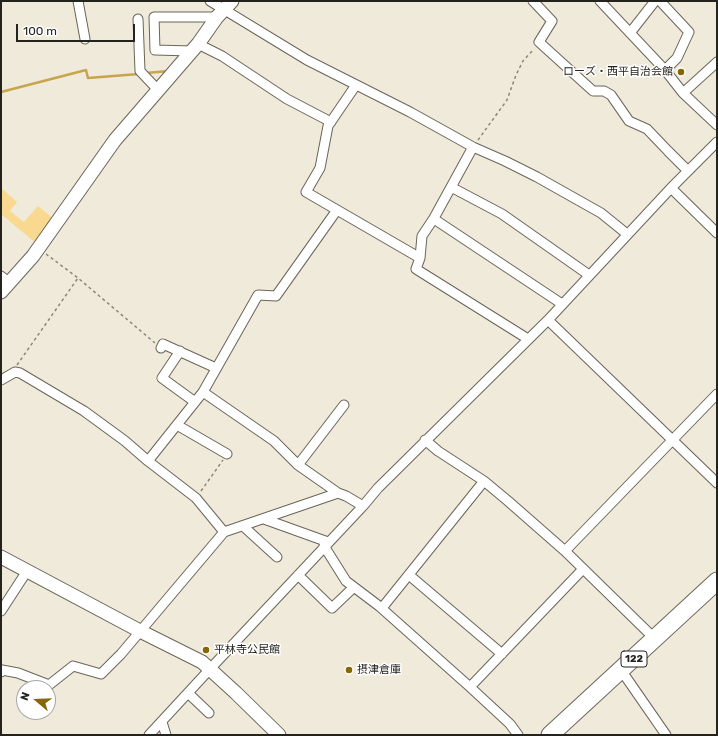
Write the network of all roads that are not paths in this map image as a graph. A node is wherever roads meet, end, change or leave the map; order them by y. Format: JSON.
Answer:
{"nodes":[{"id":1,"x":78,"y":1,"type":"edge"},
{"id":2,"x":210,"y":1,"type":"edge"},
{"id":3,"x":533,"y":1,"type":"edge"},
{"id":4,"x":600,"y":1,"type":"edge"},
{"id":5,"x":655,"y":1,"type":"edge"},
{"id":6,"x":660,"y":1,"type":"edge"},
{"id":7,"x":225,"y":9,"type":"edge"},
{"id":8,"x":138,"y":19,"type":"dead end"},
{"id":9,"x":630,"y":33,"type":"junction"},
{"id":10,"x":85,"y":39,"type":"dead end"},
{"id":11,"x":195,"y":47,"type":"junction"},
{"id":12,"x":717,"y":62,"type":"edge"},
{"id":13,"x":665,"y":70,"type":"junction"},
{"id":14,"x":356,"y":85,"type":"junction"},
{"id":15,"x":158,"y":90,"type":"junction"},
{"id":16,"x":683,"y":93,"type":"junction"},
{"id":17,"x":331,"y":122,"type":"junction"},
{"id":18,"x":717,"y":126,"type":"edge"},
{"id":19,"x":717,"y":142,"type":"edge"},
{"id":20,"x":474,"y":147,"type":"junction"},
{"id":21,"x":688,"y":171,"type":"junction"},
{"id":22,"x":451,"y":186,"type":"junction"},
{"id":23,"x":671,"y":188,"type":"junction"},
{"id":24,"x":337,"y":210,"type":"junction"},
{"id":25,"x":434,"y":218,"type":"junction"},
{"id":26,"x":717,"y":233,"type":"edge"},
{"id":27,"x":627,"y":234,"type":"junction"},
{"id":28,"x":420,"y":258,"type":"junction"},
{"id":29,"x":589,"y":274,"type":"junction"},
{"id":30,"x":4,"y":284,"type":"edge"},
{"id":31,"x":562,"y":304,"type":"junction"},
{"id":32,"x":548,"y":320,"type":"junction"},
{"id":33,"x":528,"y":339,"type":"junction"},
{"id":34,"x":161,"y":348,"type":"road end"},
{"id":35,"x":180,"y":351,"type":"junction"},
{"id":36,"x":216,"y":368,"type":"junction"},
{"id":37,"x":1,"y":380,"type":"edge"},
{"id":38,"x":203,"y":392,"type":"junction"},
{"id":39,"x":717,"y":394,"type":"edge"},
{"id":40,"x":195,"y":402,"type":"junction"},
{"id":41,"x":344,"y":405,"type":"dead end"},
{"id":42,"x":177,"y":424,"type":"junction"},
{"id":43,"x":426,"y":440,"type":"junction"},
{"id":44,"x":673,"y":440,"type":"junction"},
{"id":45,"x":227,"y":454,"type":"road end"},
{"id":46,"x":148,"y":461,"type":"junction"},
{"id":47,"x":298,"y":465,"type":"junction"},
{"id":48,"x":484,"y":481,"type":"junction"},
{"id":49,"x":717,"y":483,"type":"edge"},
{"id":50,"x":338,"y":493,"type":"junction"},
{"id":51,"x":363,"y":506,"type":"junction"},
{"id":52,"x":264,"y":519,"type":"junction"},
{"id":53,"x":243,"y":526,"type":"junction"},
{"id":54,"x":224,"y":532,"type":"junction"},
{"id":55,"x":326,"y":544,"type":"junction"},
{"id":56,"x":565,"y":551,"type":"junction"},
{"id":57,"x":277,"y":557,"type":"dead end"},
{"id":58,"x":1,"y":558,"type":"edge"},
{"id":59,"x":583,"y":569,"type":"junction"},
{"id":60,"x":27,"y":571,"type":"junction"},
{"id":61,"x":298,"y":575,"type":"junction"},
{"id":62,"x":409,"y":575,"type":"junction"},
{"id":63,"x":717,"y":581,"type":"edge"},
{"id":64,"x":354,"y":587,"type":"junction"},
{"id":65,"x":382,"y":608,"type":"junction"},
{"id":66,"x":1,"y":611,"type":"edge"},
{"id":67,"x":140,"y":631,"type":"junction"},
{"id":68,"x":655,"y":639,"type":"junction"},
{"id":69,"x":502,"y":654,"type":"junction"},
{"id":70,"x":210,"y":669,"type":"junction"},
{"id":71,"x":621,"y":670,"type":"junction"},
{"id":72,"x":1,"y":672,"type":"edge"},
{"id":73,"x":470,"y":688,"type":"junction"},
{"id":74,"x":188,"y":693,"type":"junction"},
{"id":75,"x":209,"y":713,"type":"dead end"},
{"id":76,"x":162,"y":722,"type":"junction"},
{"id":77,"x":150,"y":735,"type":"edge"},
{"id":78,"x":166,"y":735,"type":"edge"},
{"id":79,"x":279,"y":735,"type":"edge"},
{"id":80,"x":518,"y":735,"type":"edge"},
{"id":81,"x":550,"y":735,"type":"edge"},
{"id":82,"x":666,"y":735,"type":"edge"}],
"edges":[{"from":1,"to":10,"type":"street"},
{"from":2,"to":7,"type":"street"},
{"from":3,"to":21,"type":"street"},
{"from":4,"to":9,"type":"street"},
{"from":5,"to":9,"type":"street"},
{"from":6,"to":13,"type":"street"},
{"from":7,"to":11,"type":"street"},
{"from":7,"to":11,"type":"street"},
{"from":7,"to":14,"type":"street"},
{"from":8,"to":15,"type":"street"},
{"from":9,"to":13,"type":"street"},
{"from":11,"to":15,"type":"street"},
{"from":11,"to":17,"type":"street"},
{"from":12,"to":16,"type":"street"},
{"from":13,"to":16,"type":"street"},
{"from":14,"to":17,"type":"street"},
{"from":14,"to":20,"type":"street"},
{"from":15,"to":30,"type":"street"},
{"from":16,"to":18,"type":"street"},
{"from":17,"to":24,"type":"street"},
{"from":19,"to":21,"type":"street"},
{"from":20,"to":22,"type":"street"},
{"from":20,"to":27,"type":"street"},
{"from":21,"to":23,"type":"street"},
{"from":22,"to":25,"type":"street"},
{"from":22,"to":29,"type":"street"},
{"from":23,"to":26,"type":"street"},
{"from":23,"to":27,"type":"street"},
{"from":24,"to":28,"type":"street"},
{"from":24,"to":36,"type":"street"},
{"from":25,"to":28,"type":"street"},
{"from":25,"to":31,"type":"street"},
{"from":27,"to":29,"type":"street"},
{"from":28,"to":33,"type":"street"},
{"from":29,"to":31,"type":"street"},
{"from":31,"to":32,"type":"street"},
{"from":32,"to":33,"type":"street"},
{"from":32,"to":44,"type":"street"},
{"from":33,"to":43,"type":"street"},
{"from":34,"to":35,"type":"street"},
{"from":35,"to":36,"type":"street"},
{"from":35,"to":40,"type":"street"},
{"from":36,"to":38,"type":"street"},
{"from":37,"to":46,"type":"street"},
{"from":38,"to":40,"type":"street"},
{"from":38,"to":47,"type":"street"},
{"from":39,"to":44,"type":"street"},
{"from":40,"to":42,"type":"street"},
{"from":41,"to":47,"type":"street"},
{"from":42,"to":45,"type":"street"},
{"from":42,"to":46,"type":"street"},
{"from":43,"to":48,"type":"street"},
{"from":43,"to":51,"type":"street"},
{"from":44,"to":49,"type":"street"},
{"from":44,"to":56,"type":"street"},
{"from":46,"to":54,"type":"street"},
{"from":47,"to":50,"type":"street"},
{"from":48,"to":56,"type":"street"},
{"from":48,"to":62,"type":"street"},
{"from":50,"to":51,"type":"street"},
{"from":50,"to":52,"type":"street"},
{"from":51,"to":55,"type":"street"},
{"from":52,"to":53,"type":"street"},
{"from":52,"to":55,"type":"street"},
{"from":53,"to":54,"type":"street"},
{"from":53,"to":57,"type":"street"},
{"from":54,"to":67,"type":"street"},
{"from":55,"to":61,"type":"street"},
{"from":55,"to":64,"type":"street"},
{"from":56,"to":59,"type":"street"},
{"from":58,"to":60,"type":"street"},
{"from":59,"to":68,"type":"street"},
{"from":59,"to":69,"type":"street"},
{"from":60,"to":66,"type":"street"},
{"from":60,"to":67,"type":"street"},
{"from":61,"to":64,"type":"street"},
{"from":61,"to":70,"type":"street"},
{"from":62,"to":65,"type":"street"},
{"from":62,"to":69,"type":"street"},
{"from":63,"to":68,"type":"highway","number":"122"},
{"from":64,"to":65,"type":"street"},
{"from":65,"to":73,"type":"street"},
{"from":67,"to":70,"type":"street"},
{"from":67,"to":72,"type":"street"},
{"from":68,"to":71,"type":"highway","number":"122"},
{"from":69,"to":73,"type":"street"},
{"from":70,"to":74,"type":"street"},
{"from":70,"to":79,"type":"street"},
{"from":71,"to":81,"type":"highway","number":"122"},
{"from":71,"to":82,"type":"street"},
{"from":73,"to":80,"type":"street"},
{"from":74,"to":75,"type":"street"},
{"from":74,"to":76,"type":"street"},
{"from":76,"to":77,"type":"street"},
{"from":76,"to":78,"type":"street"}]}
